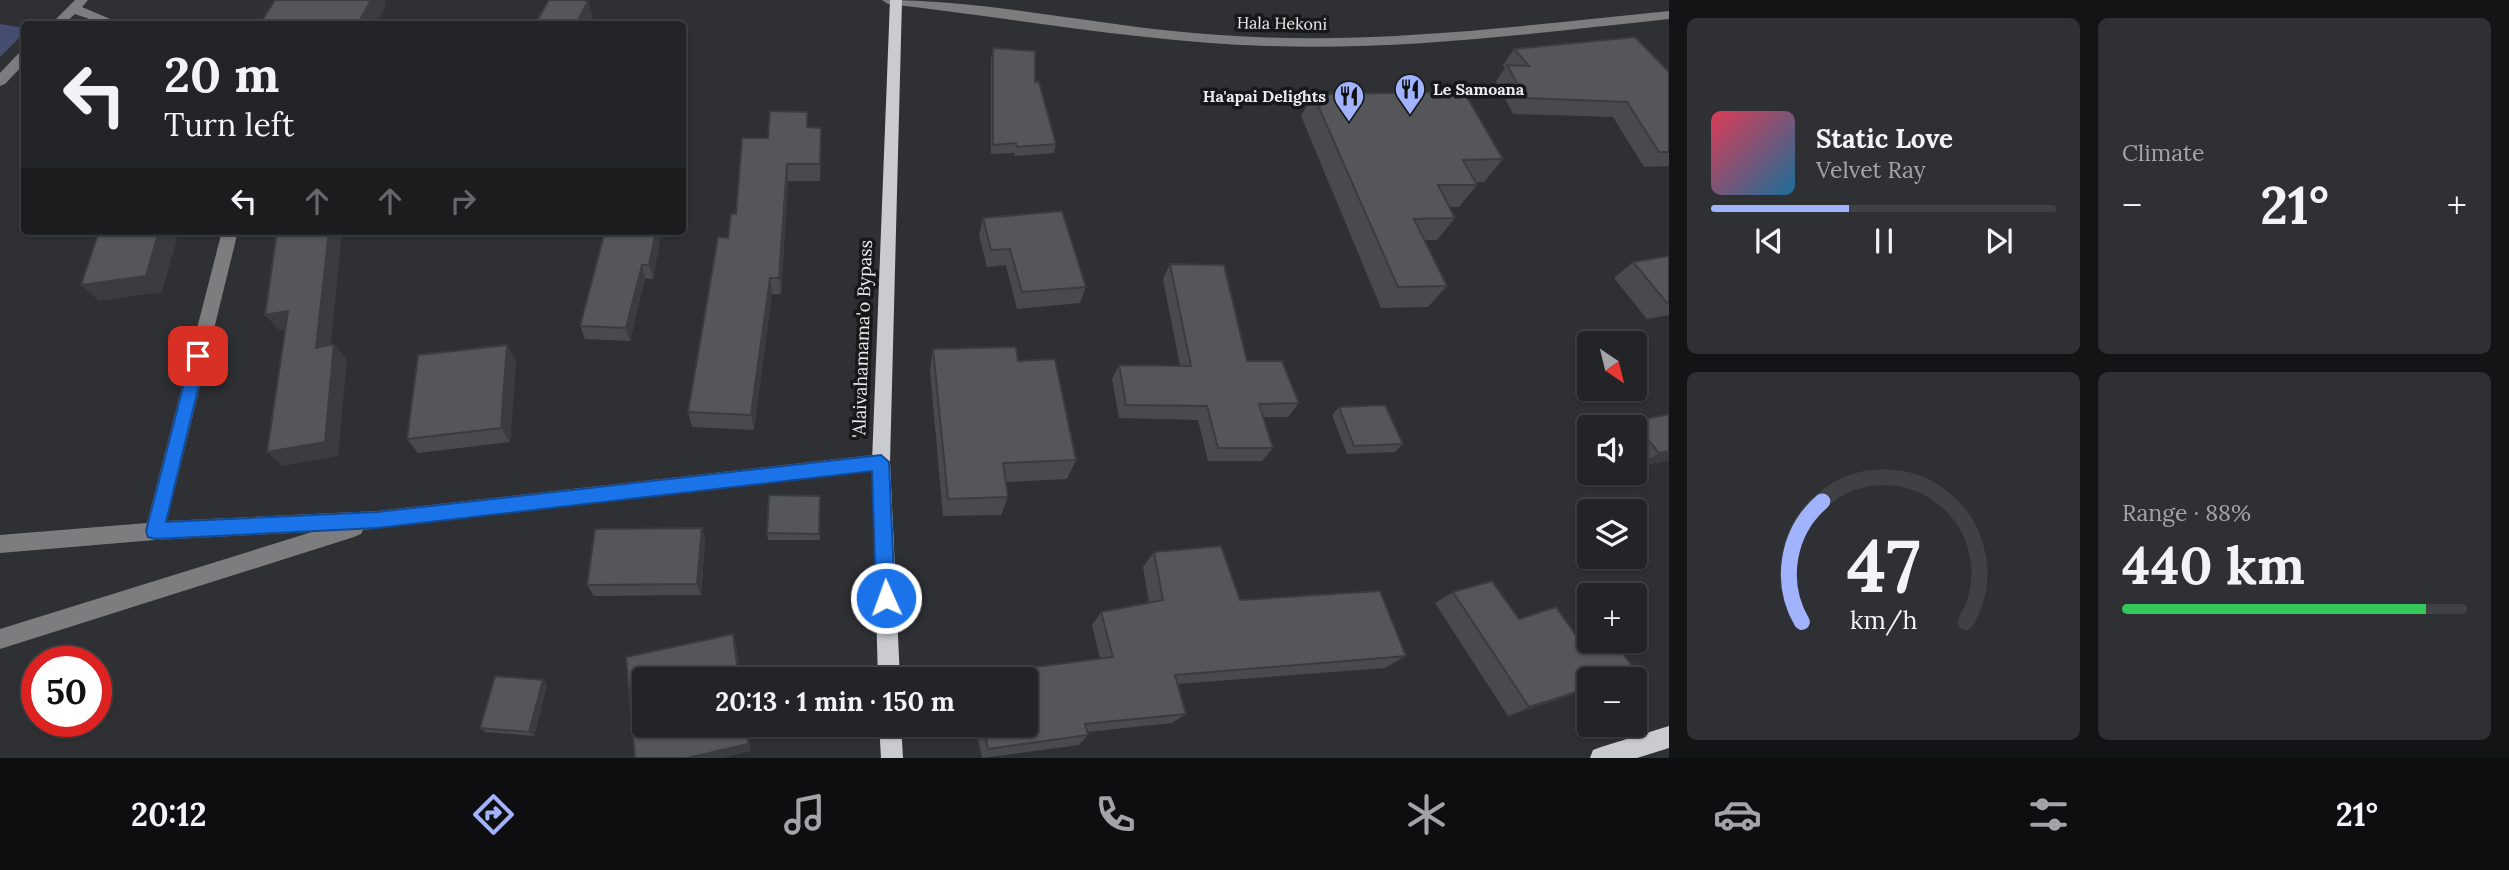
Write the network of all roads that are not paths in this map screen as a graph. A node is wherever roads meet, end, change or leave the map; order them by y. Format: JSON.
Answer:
{"nodes":[{"id":1,"x":888,"y":0,"type":"edge"},
{"id":2,"x":896,"y":0,"type":"edge"},
{"id":3,"x":78,"y":4,"type":"edge"},
{"id":4,"x":1669,"y":15,"type":"edge"},
{"id":5,"x":60,"y":21,"type":"edge"},
{"id":6,"x":109,"y":21,"type":"edge"},
{"id":7,"x":21,"y":59,"type":"edge"},
{"id":8,"x":0,"y":80,"type":"edge"},
{"id":9,"x":229,"y":235,"type":"edge"},
{"id":10,"x":881,"y":462,"type":"junction"},
{"id":11,"x":377,"y":520,"type":"junction"},
{"id":12,"x":155,"y":531,"type":"junction"},
{"id":13,"x":0,"y":544,"type":"edge"},
{"id":14,"x":0,"y":639,"type":"edge"},
{"id":15,"x":889,"y":667,"type":"edge"},
{"id":16,"x":891,"y":737,"type":"edge"},
{"id":17,"x":1669,"y":737,"type":"edge"},
{"id":18,"x":892,"y":758,"type":"edge"},
{"id":19,"x":1601,"y":758,"type":"edge"}],
"edges":[{"from":1,"to":2,"type":"street","name":"Hala Hekoni"},
{"from":2,"to":4,"type":"street","name":"Hala Hekoni"},
{"from":2,"to":10,"type":"main road","name":"'Alaivahamama'o Bypass"},
{"from":3,"to":5,"type":"street"},
{"from":3,"to":6,"type":"street"},
{"from":7,"to":8,"type":"street"},
{"from":9,"to":12,"type":"street"},
{"from":10,"to":11,"type":"street"},
{"from":10,"to":15,"type":"main road","name":"'Alaivahamama'o Bypass"},
{"from":11,"to":12,"type":"street"},
{"from":11,"to":14,"type":"street"},
{"from":12,"to":13,"type":"street"},
{"from":16,"to":18,"type":"main road"},
{"from":17,"to":19,"type":"main road"}]}
